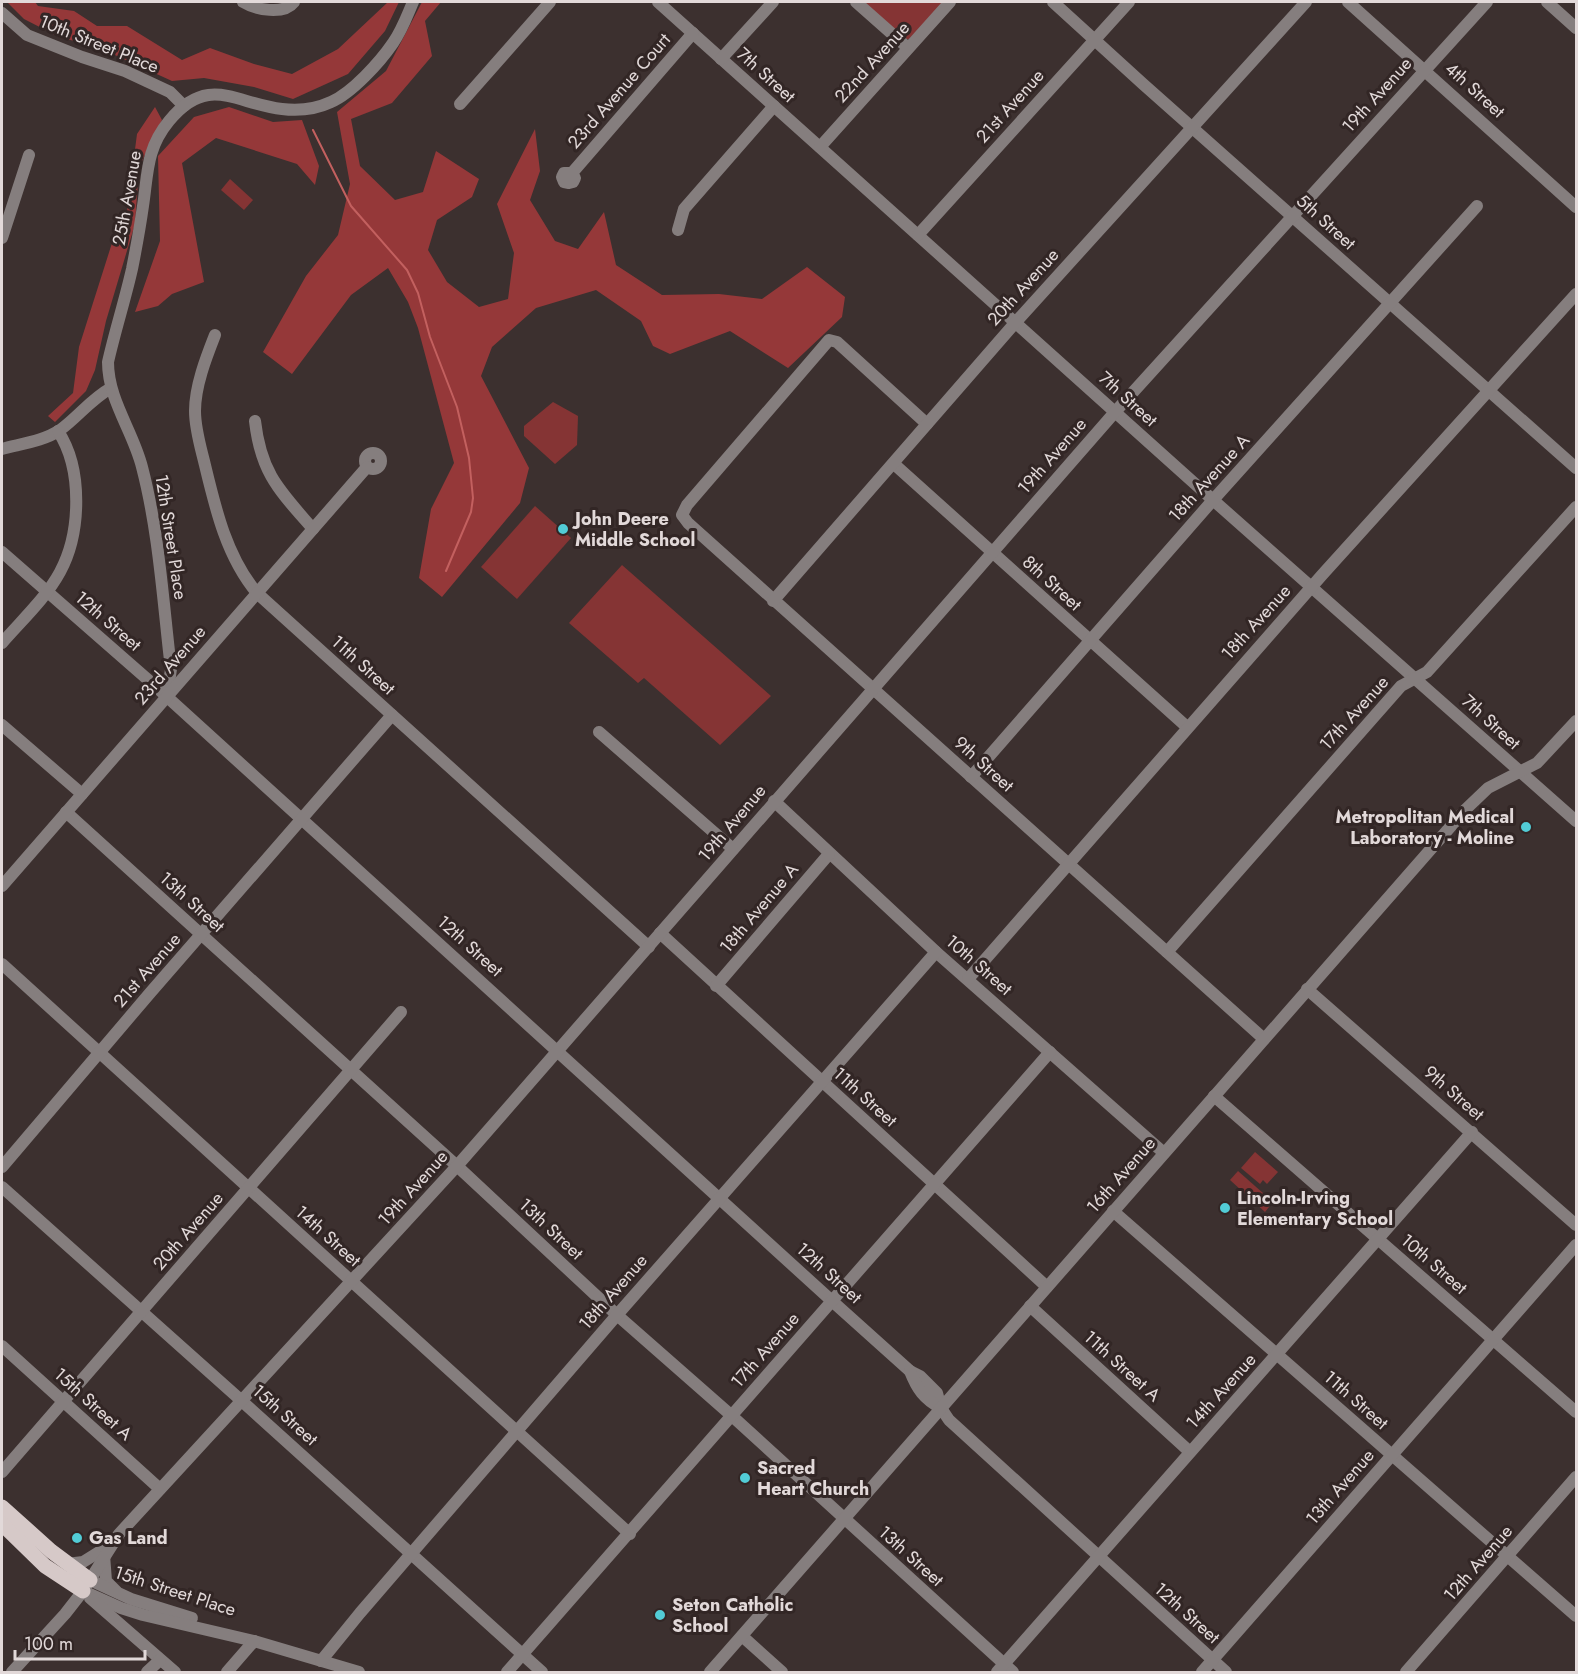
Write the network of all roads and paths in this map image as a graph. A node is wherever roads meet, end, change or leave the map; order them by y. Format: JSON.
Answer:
{"nodes":[{"id":1,"x":243,"y":2,"type":"edge"},
{"id":2,"x":294,"y":2,"type":"edge"},
{"id":3,"x":412,"y":2,"type":"edge"},
{"id":4,"x":550,"y":2,"type":"edge"},
{"id":5,"x":658,"y":2,"type":"edge"},
{"id":6,"x":773,"y":2,"type":"edge"},
{"id":7,"x":856,"y":2,"type":"edge"},
{"id":8,"x":950,"y":2,"type":"edge"},
{"id":9,"x":1053,"y":2,"type":"edge"},
{"id":10,"x":1129,"y":2,"type":"edge"},
{"id":11,"x":1306,"y":2,"type":"edge"},
{"id":12,"x":1348,"y":2,"type":"edge"},
{"id":13,"x":1487,"y":2,"type":"edge"},
{"id":14,"x":1547,"y":2,"type":"edge"},
{"id":15,"x":2,"y":13,"type":"edge"},
{"id":16,"x":1576,"y":28,"type":"edge"},
{"id":17,"x":693,"y":33,"type":"junction"},
{"id":18,"x":1094,"y":40,"type":"junction"},
{"id":19,"x":908,"y":48,"type":"junction"},
{"id":20,"x":721,"y":59,"type":"junction"},
{"id":21,"x":1425,"y":69,"type":"junction"},
{"id":22,"x":460,"y":104,"type":"dead end"},
{"id":23,"x":184,"y":106,"type":"junction"},
{"id":24,"x":774,"y":106,"type":"junction"},
{"id":25,"x":1192,"y":127,"type":"junction"},
{"id":26,"x":820,"y":147,"type":"junction"},
{"id":27,"x":29,"y":155,"type":"dead end"},
{"id":28,"x":572,"y":172,"type":"dead end"},
{"id":29,"x":1477,"y":206,"type":"dead end"},
{"id":30,"x":1576,"y":207,"type":"edge"},
{"id":31,"x":1292,"y":216,"type":"junction"},
{"id":32,"x":678,"y":230,"type":"dead end"},
{"id":33,"x":918,"y":235,"type":"junction"},
{"id":34,"x":2,"y":238,"type":"edge"},
{"id":35,"x":1576,"y":294,"type":"edge"},
{"id":36,"x":1390,"y":303,"type":"junction"},
{"id":37,"x":1015,"y":322,"type":"junction"},
{"id":38,"x":215,"y":335,"type":"dead end"},
{"id":39,"x":111,"y":388,"type":"junction"},
{"id":40,"x":1489,"y":391,"type":"junction"},
{"id":41,"x":1115,"y":412,"type":"junction"},
{"id":42,"x":255,"y":421,"type":"dead end"},
{"id":43,"x":927,"y":424,"type":"junction"},
{"id":44,"x":58,"y":431,"type":"junction"},
{"id":45,"x":2,"y":449,"type":"edge"},
{"id":46,"x":894,"y":464,"type":"junction"},
{"id":47,"x":367,"y":467,"type":"dead end"},
{"id":48,"x":1576,"y":468,"type":"edge"},
{"id":49,"x":1213,"y":500,"type":"junction"},
{"id":50,"x":1576,"y":507,"type":"edge"},
{"id":51,"x":313,"y":529,"type":"junction"},
{"id":52,"x":2,"y":552,"type":"edge"},
{"id":53,"x":992,"y":552,"type":"junction"},
{"id":54,"x":1312,"y":586,"type":"junction"},
{"id":55,"x":46,"y":592,"type":"junction"},
{"id":56,"x":257,"y":593,"type":"junction"},
{"id":57,"x":773,"y":601,"type":"junction"},
{"id":58,"x":1090,"y":640,"type":"junction"},
{"id":59,"x":2,"y":643,"type":"edge"},
{"id":60,"x":1415,"y":678,"type":"junction"},
{"id":61,"x":872,"y":689,"type":"junction"},
{"id":62,"x":166,"y":697,"type":"junction"},
{"id":63,"x":392,"y":716,"type":"junction"},
{"id":64,"x":1576,"y":721,"type":"edge"},
{"id":65,"x":2,"y":725,"type":"edge"},
{"id":66,"x":1187,"y":727,"type":"junction"},
{"id":67,"x":599,"y":732,"type":"dead end"},
{"id":68,"x":1520,"y":772,"type":"junction"},
{"id":69,"x":971,"y":777,"type":"junction"},
{"id":70,"x":82,"y":794,"type":"junction"},
{"id":71,"x":774,"y":801,"type":"junction"},
{"id":72,"x":66,"y":812,"type":"junction"},
{"id":73,"x":301,"y":819,"type":"junction"},
{"id":74,"x":1576,"y":821,"type":"edge"},
{"id":75,"x":733,"y":849,"type":"junction"},
{"id":76,"x":828,"y":854,"type":"junction"},
{"id":77,"x":1069,"y":864,"type":"junction"},
{"id":78,"x":2,"y":886,"type":"edge"},
{"id":79,"x":660,"y":933,"type":"junction"},
{"id":80,"x":201,"y":934,"type":"junction"},
{"id":81,"x":649,"y":946,"type":"junction"},
{"id":82,"x":936,"y":952,"type":"junction"},
{"id":83,"x":1167,"y":952,"type":"junction"},
{"id":84,"x":2,"y":964,"type":"edge"},
{"id":85,"x":968,"y":979,"type":"junction"},
{"id":86,"x":716,"y":986,"type":"junction"},
{"id":87,"x":1307,"y":989,"type":"junction"},
{"id":88,"x":401,"y":1012,"type":"dead end"},
{"id":89,"x":1264,"y":1039,"type":"junction"},
{"id":90,"x":558,"y":1050,"type":"junction"},
{"id":91,"x":100,"y":1052,"type":"junction"},
{"id":92,"x":1050,"y":1052,"type":"junction"},
{"id":93,"x":351,"y":1070,"type":"junction"},
{"id":94,"x":822,"y":1082,"type":"junction"},
{"id":95,"x":1214,"y":1096,"type":"junction"},
{"id":96,"x":1472,"y":1132,"type":"junction"},
{"id":97,"x":1164,"y":1153,"type":"junction"},
{"id":98,"x":457,"y":1166,"type":"junction"},
{"id":99,"x":2,"y":1167,"type":"edge"},
{"id":100,"x":934,"y":1184,"type":"junction"},
{"id":101,"x":2,"y":1187,"type":"edge"},
{"id":102,"x":249,"y":1188,"type":"junction"},
{"id":103,"x":720,"y":1198,"type":"junction"},
{"id":104,"x":1113,"y":1211,"type":"junction"},
{"id":105,"x":1576,"y":1225,"type":"edge"},
{"id":106,"x":1377,"y":1239,"type":"junction"},
{"id":107,"x":1576,"y":1245,"type":"edge"},
{"id":108,"x":352,"y":1282,"type":"junction"},
{"id":109,"x":1047,"y":1287,"type":"junction"},
{"id":110,"x":832,"y":1301,"type":"junction"},
{"id":111,"x":1030,"y":1306,"type":"junction"},
{"id":112,"x":142,"y":1311,"type":"junction"},
{"id":113,"x":616,"y":1315,"type":"junction"},
{"id":114,"x":1494,"y":1340,"type":"junction"},
{"id":115,"x":2,"y":1346,"type":"edge"},
{"id":116,"x":1277,"y":1355,"type":"junction"},
{"id":117,"x":241,"y":1400,"type":"junction"},
{"id":118,"x":64,"y":1402,"type":"junction"},
{"id":119,"x":941,"y":1408,"type":"junction"},
{"id":120,"x":1576,"y":1412,"type":"edge"},
{"id":121,"x":732,"y":1416,"type":"junction"},
{"id":122,"x":517,"y":1431,"type":"junction"},
{"id":123,"x":1190,"y":1452,"type":"junction"},
{"id":124,"x":1392,"y":1456,"type":"junction"},
{"id":125,"x":2,"y":1472,"type":"edge"},
{"id":126,"x":1576,"y":1477,"type":"edge"},
{"id":127,"x":160,"y":1489,"type":"junction"},
{"id":128,"x":2,"y":1508,"type":"edge"},
{"id":129,"x":844,"y":1520,"type":"junction"},
{"id":130,"x":2,"y":1524,"type":"edge"},
{"id":131,"x":630,"y":1534,"type":"junction"},
{"id":132,"x":113,"y":1542,"type":"junction"},
{"id":133,"x":412,"y":1554,"type":"junction"},
{"id":134,"x":104,"y":1556,"type":"junction"},
{"id":135,"x":1507,"y":1556,"type":"junction"},
{"id":136,"x":1099,"y":1558,"type":"junction"},
{"id":137,"x":67,"y":1564,"type":"junction"},
{"id":138,"x":87,"y":1586,"type":"junction"},
{"id":139,"x":122,"y":1595,"type":"junction"},
{"id":140,"x":1576,"y":1616,"type":"edge"},
{"id":141,"x":741,"y":1636,"type":"junction"},
{"id":142,"x":254,"y":1641,"type":"junction"},
{"id":143,"x":523,"y":1655,"type":"junction"},
{"id":144,"x":160,"y":1660,"type":"junction"},
{"id":145,"x":1212,"y":1660,"type":"junction"},
{"id":146,"x":321,"y":1661,"type":"junction"},
{"id":147,"x":1004,"y":1670,"type":"edge"},
{"id":148,"x":12,"y":1672,"type":"edge"},
{"id":149,"x":147,"y":1672,"type":"edge"},
{"id":150,"x":175,"y":1672,"type":"edge"},
{"id":151,"x":227,"y":1672,"type":"edge"},
{"id":152,"x":359,"y":1672,"type":"edge"},
{"id":153,"x":507,"y":1672,"type":"edge"},
{"id":154,"x":542,"y":1672,"type":"edge"},
{"id":155,"x":710,"y":1672,"type":"edge"},
{"id":156,"x":782,"y":1672,"type":"edge"},
{"id":157,"x":1202,"y":1672,"type":"edge"},
{"id":158,"x":1226,"y":1672,"type":"edge"},
{"id":159,"x":1406,"y":1672,"type":"edge"}],
"edges":[{"from":1,"to":2,"type":"street"},
{"from":3,"to":23,"type":"street","name":"25th Avenue"},
{"from":4,"to":22,"type":"street"},
{"from":5,"to":17,"type":"street","name":"7th Street"},
{"from":6,"to":20,"type":"street"},
{"from":7,"to":19,"type":"street"},
{"from":8,"to":19,"type":"street","name":"22nd Avenue"},
{"from":9,"to":18,"type":"street","name":"5th Street"},
{"from":10,"to":18,"type":"street","name":"21st Avenue"},
{"from":11,"to":25,"type":"street","name":"20th Avenue"},
{"from":12,"to":21,"type":"street","name":"4th Street"},
{"from":13,"to":21,"type":"street","name":"19th Avenue"},
{"from":14,"to":16,"type":"street"},
{"from":15,"to":23,"type":"street","name":"10th Street Place"},
{"from":17,"to":20,"type":"street","name":"7th Street"},
{"from":17,"to":28,"type":"street","name":"23rd Avenue Court"},
{"from":18,"to":25,"type":"street","name":"5th Street"},
{"from":18,"to":33,"type":"street","name":"21st Avenue"},
{"from":19,"to":26,"type":"street","name":"22nd Avenue"},
{"from":20,"to":24,"type":"street","name":"7th Street"},
{"from":21,"to":30,"type":"street","name":"4th Street"},
{"from":21,"to":31,"type":"street","name":"19th Avenue"},
{"from":23,"to":39,"type":"street","name":"25th Avenue"},
{"from":24,"to":26,"type":"street","name":"7th Street"},
{"from":24,"to":32,"type":"street"},
{"from":25,"to":31,"type":"street","name":"5th Street"},
{"from":25,"to":37,"type":"street","name":"20th Avenue"},
{"from":26,"to":33,"type":"street","name":"7th Street"},
{"from":27,"to":34,"type":"street"},
{"from":29,"to":36,"type":"street","name":"18th Avenue A"},
{"from":31,"to":36,"type":"street","name":"5th Street"},
{"from":31,"to":41,"type":"street","name":"19th Avenue"},
{"from":33,"to":37,"type":"street","name":"7th Street"},
{"from":35,"to":40,"type":"street","name":"18th Avenue"},
{"from":36,"to":40,"type":"street","name":"5th Street"},
{"from":36,"to":49,"type":"street","name":"18th Avenue A"},
{"from":37,"to":41,"type":"street","name":"7th Street"},
{"from":37,"to":43,"type":"street","name":"20th Avenue"},
{"from":38,"to":56,"type":"street","name":"11th Street"},
{"from":39,"to":44,"type":"street"},
{"from":39,"to":62,"type":"street","name":"12th Street Place"},
{"from":40,"to":48,"type":"street","name":"5th Street"},
{"from":40,"to":54,"type":"street","name":"18th Avenue"},
{"from":41,"to":49,"type":"street","name":"7th Street"},
{"from":41,"to":53,"type":"street","name":"19th Avenue"},
{"from":42,"to":51,"type":"street"},
{"from":43,"to":46,"type":"street","name":"20th Avenue"},
{"from":43,"to":57,"type":"street","name":"9th Street"},
{"from":44,"to":45,"type":"street"},
{"from":44,"to":55,"type":"street"},
{"from":46,"to":53,"type":"street","name":"8th Street"},
{"from":46,"to":57,"type":"street","name":"20th Avenue"},
{"from":47,"to":51,"type":"street","name":"23rd Avenue"},
{"from":49,"to":54,"type":"street","name":"7th Street"},
{"from":49,"to":58,"type":"street","name":"18th Avenue A"},
{"from":50,"to":60,"type":"street","name":"17th Avenue"},
{"from":51,"to":56,"type":"street","name":"23rd Avenue"},
{"from":52,"to":55,"type":"street","name":"12th Street"},
{"from":53,"to":58,"type":"street","name":"8th Street"},
{"from":53,"to":61,"type":"street","name":"19th Avenue"},
{"from":54,"to":60,"type":"street","name":"7th Street"},
{"from":54,"to":66,"type":"street","name":"18th Avenue"},
{"from":55,"to":59,"type":"street"},
{"from":55,"to":62,"type":"street","name":"12th Street"},
{"from":56,"to":62,"type":"street","name":"23rd Avenue"},
{"from":56,"to":63,"type":"street","name":"11th Street"},
{"from":57,"to":61,"type":"street","name":"9th Street"},
{"from":58,"to":66,"type":"street","name":"8th Street"},
{"from":58,"to":69,"type":"street","name":"18th Avenue A"},
{"from":60,"to":68,"type":"street","name":"7th Street"},
{"from":60,"to":83,"type":"street","name":"17th Avenue"},
{"from":61,"to":69,"type":"street","name":"9th Street"},
{"from":61,"to":71,"type":"street","name":"19th Avenue"},
{"from":62,"to":70,"type":"street","name":"23rd Avenue"},
{"from":62,"to":73,"type":"street","name":"12th Street"},
{"from":63,"to":73,"type":"street","name":"21st Avenue"},
{"from":63,"to":81,"type":"street","name":"11th Street"},
{"from":64,"to":68,"type":"street","name":"16th Avenue"},
{"from":65,"to":70,"type":"street"},
{"from":66,"to":77,"type":"street","name":"18th Avenue"},
{"from":67,"to":75,"type":"street"},
{"from":68,"to":74,"type":"street","name":"7th Street"},
{"from":68,"to":87,"type":"street","name":"16th Avenue"},
{"from":69,"to":77,"type":"street","name":"9th Street"},
{"from":70,"to":72,"type":"street","name":"23rd Avenue"},
{"from":71,"to":75,"type":"street","name":"19th Avenue"},
{"from":71,"to":76,"type":"street","name":"10th Street"},
{"from":72,"to":78,"type":"street","name":"23rd Avenue"},
{"from":72,"to":80,"type":"street","name":"13th Street"},
{"from":73,"to":80,"type":"street","name":"21st Avenue"},
{"from":73,"to":90,"type":"street","name":"12th Street"},
{"from":75,"to":79,"type":"street","name":"19th Avenue"},
{"from":76,"to":82,"type":"street","name":"10th Street"},
{"from":76,"to":86,"type":"street","name":"18th Avenue A"},
{"from":77,"to":83,"type":"street","name":"9th Street"},
{"from":77,"to":85,"type":"street","name":"18th Avenue"},
{"from":79,"to":81,"type":"street","name":"19th Avenue"},
{"from":79,"to":86,"type":"street","name":"11th Street"},
{"from":80,"to":91,"type":"street","name":"21st Avenue"},
{"from":80,"to":93,"type":"street","name":"13th Street"},
{"from":81,"to":90,"type":"street","name":"19th Avenue"},
{"from":82,"to":85,"type":"street","name":"10th Street"},
{"from":82,"to":94,"type":"street","name":"18th Avenue"},
{"from":83,"to":89,"type":"street","name":"9th Street"},
{"from":84,"to":91,"type":"street","name":"14th Street"},
{"from":85,"to":92,"type":"street","name":"10th Street"},
{"from":86,"to":94,"type":"street","name":"11th Street"},
{"from":87,"to":89,"type":"street","name":"16th Avenue"},
{"from":87,"to":96,"type":"street","name":"9th Street"},
{"from":88,"to":93,"type":"street","name":"20th Avenue"},
{"from":89,"to":95,"type":"street","name":"16th Avenue"},
{"from":90,"to":98,"type":"street","name":"19th Avenue"},
{"from":90,"to":103,"type":"street","name":"12th Street"},
{"from":91,"to":99,"type":"street","name":"21st Avenue"},
{"from":91,"to":102,"type":"street","name":"14th Street"},
{"from":92,"to":97,"type":"street","name":"10th Street"},
{"from":92,"to":100,"type":"street","name":"17th Avenue"},
{"from":93,"to":98,"type":"street","name":"13th Street"},
{"from":93,"to":102,"type":"street","name":"20th Avenue"},
{"from":94,"to":100,"type":"street","name":"11th Street"},
{"from":94,"to":103,"type":"street","name":"18th Avenue"},
{"from":95,"to":97,"type":"street","name":"16th Avenue"},
{"from":95,"to":106,"type":"street","name":"10th Street"},
{"from":96,"to":105,"type":"street","name":"9th Street"},
{"from":96,"to":106,"type":"street","name":"14th Avenue"},
{"from":97,"to":104,"type":"street","name":"16th Avenue"},
{"from":98,"to":108,"type":"street","name":"19th Avenue"},
{"from":98,"to":113,"type":"street","name":"13th Street"},
{"from":100,"to":109,"type":"street","name":"11th Street"},
{"from":100,"to":110,"type":"street","name":"17th Avenue"},
{"from":101,"to":112,"type":"street","name":"15th Street"},
{"from":102,"to":108,"type":"street","name":"14th Street"},
{"from":102,"to":112,"type":"street","name":"20th Avenue"},
{"from":103,"to":110,"type":"street","name":"12th Street"},
{"from":103,"to":113,"type":"street","name":"18th Avenue"},
{"from":104,"to":109,"type":"street","name":"16th Avenue"},
{"from":104,"to":116,"type":"street","name":"11th Street"},
{"from":106,"to":114,"type":"street","name":"10th Street"},
{"from":106,"to":116,"type":"street","name":"14th Avenue"},
{"from":107,"to":114,"type":"street","name":"13th Avenue"},
{"from":108,"to":117,"type":"street","name":"19th Avenue"},
{"from":108,"to":122,"type":"street","name":"14th Street"},
{"from":109,"to":111,"type":"street","name":"16th Avenue"},
{"from":110,"to":119,"type":"street","name":"12th Street"},
{"from":110,"to":121,"type":"street","name":"17th Avenue"},
{"from":111,"to":119,"type":"street","name":"16th Avenue"},
{"from":111,"to":123,"type":"street","name":"11th Street A"},
{"from":112,"to":117,"type":"street","name":"15th Street"},
{"from":112,"to":118,"type":"street","name":"20th Avenue"},
{"from":113,"to":121,"type":"street","name":"13th Street"},
{"from":113,"to":122,"type":"street","name":"18th Avenue"},
{"from":114,"to":120,"type":"street","name":"10th Street"},
{"from":114,"to":124,"type":"street","name":"13th Avenue"},
{"from":115,"to":118,"type":"street","name":"15th Street A"},
{"from":116,"to":123,"type":"street","name":"14th Avenue"},
{"from":116,"to":124,"type":"street","name":"11th Street"},
{"from":117,"to":127,"type":"street","name":"19th Avenue"},
{"from":117,"to":133,"type":"street","name":"15th Street"},
{"from":118,"to":125,"type":"street","name":"20th Avenue"},
{"from":118,"to":127,"type":"street","name":"15th Street A"},
{"from":119,"to":129,"type":"street","name":"16th Avenue"},
{"from":119,"to":136,"type":"street","name":"12th Street"},
{"from":121,"to":129,"type":"street","name":"13th Street"},
{"from":121,"to":131,"type":"street","name":"17th Avenue"},
{"from":122,"to":131,"type":"street","name":"14th Street"},
{"from":122,"to":133,"type":"street","name":"18th Avenue"},
{"from":123,"to":136,"type":"street","name":"14th Avenue"},
{"from":124,"to":135,"type":"street","name":"11th Street"},
{"from":124,"to":145,"type":"street","name":"13th Avenue"},
{"from":126,"to":135,"type":"street","name":"12th Avenue"},
{"from":127,"to":132,"type":"street","name":"19th Avenue"},
{"from":128,"to":137,"type":"main road","name":"15th Street Place"},
{"from":129,"to":141,"type":"street","name":"16th Avenue"},
{"from":129,"to":147,"type":"street","name":"13th Street"},
{"from":130,"to":138,"type":"main road"},
{"from":131,"to":143,"type":"street","name":"17th Avenue"},
{"from":132,"to":134,"type":"street","name":"19th Avenue"},
{"from":132,"to":137,"type":"street"},
{"from":133,"to":143,"type":"street","name":"15th Street"},
{"from":133,"to":146,"type":"street","name":"18th Avenue"},
{"from":134,"to":138,"type":"street","name":"19th Avenue"},
{"from":134,"to":139,"type":"street"},
{"from":135,"to":140,"type":"street","name":"11th Street"},
{"from":135,"to":159,"type":"street","name":"12th Avenue"},
{"from":136,"to":145,"type":"street","name":"12th Street"},
{"from":136,"to":147,"type":"street","name":"14th Avenue"},
{"from":137,"to":138,"type":"main road","name":"15th Street Place"},
{"from":138,"to":139,"type":"street","name":"15th Street Place"},
{"from":138,"to":142,"type":"street","name":"15th Street Place"},
{"from":138,"to":144,"type":"street"},
{"from":138,"to":148,"type":"street","name":"19th Avenue"},
{"from":139,"to":142,"type":"street","name":"15th Street Place"},
{"from":141,"to":155,"type":"street","name":"16th Avenue"},
{"from":141,"to":156,"type":"street"},
{"from":142,"to":146,"type":"street","name":"15th Street Place"},
{"from":142,"to":151,"type":"street"},
{"from":143,"to":153,"type":"street","name":"17th Avenue"},
{"from":143,"to":154,"type":"street","name":"15th Street"},
{"from":144,"to":149,"type":"street"},
{"from":144,"to":150,"type":"street"},
{"from":145,"to":157,"type":"street","name":"13th Avenue"},
{"from":145,"to":158,"type":"street","name":"12th Street"},
{"from":146,"to":152,"type":"street","name":"15th Street Place"}]}
